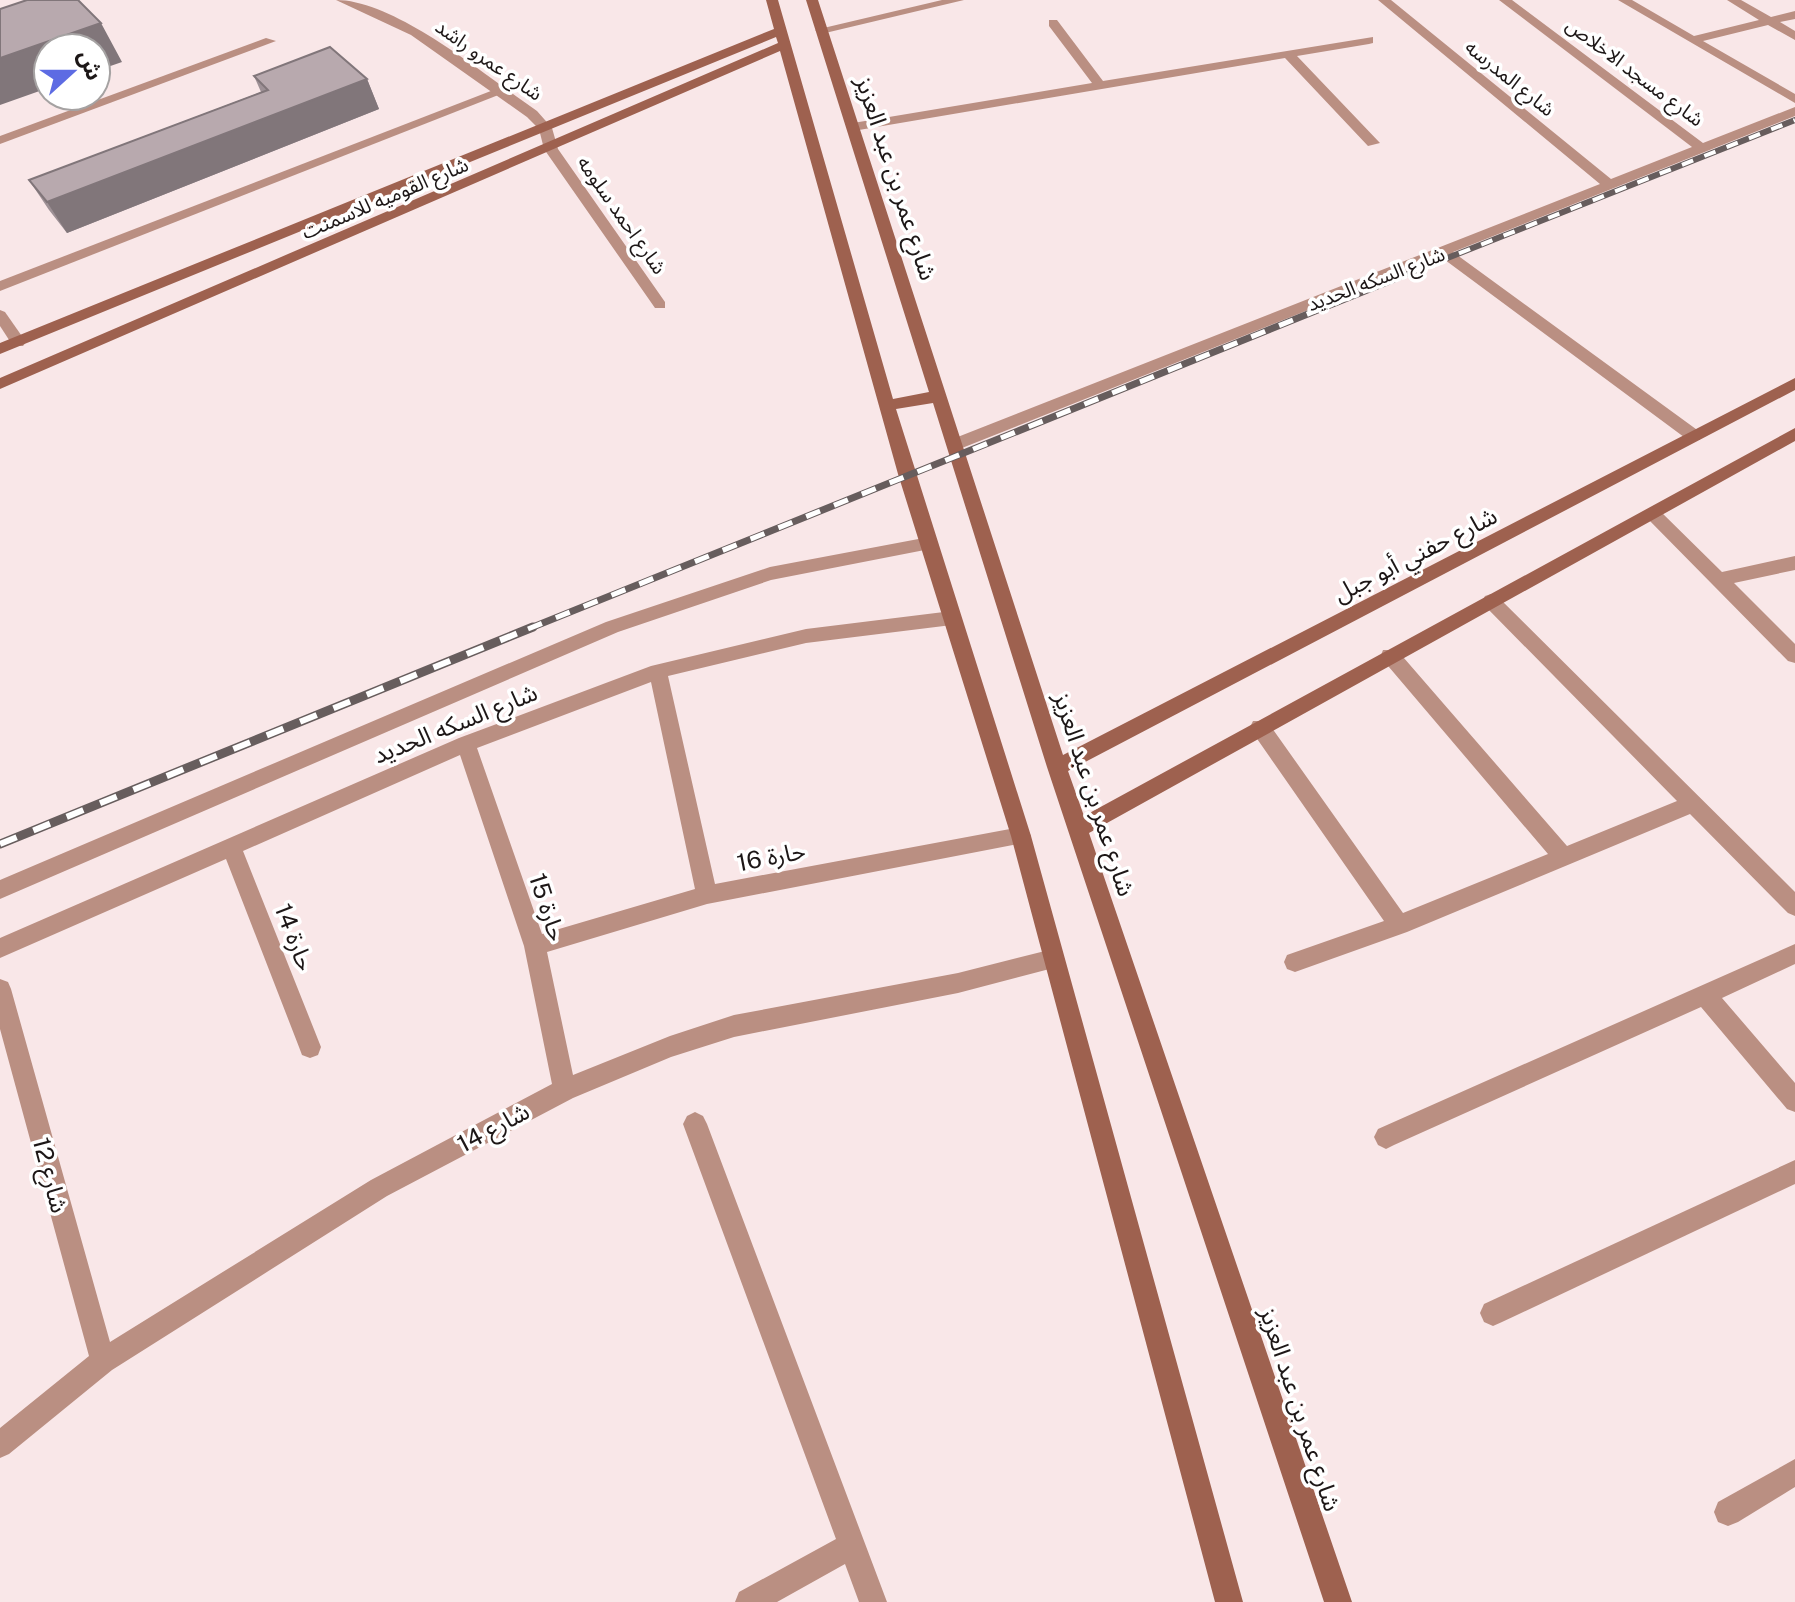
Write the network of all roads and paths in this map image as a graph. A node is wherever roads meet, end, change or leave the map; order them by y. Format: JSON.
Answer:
{"nodes":[{"id":1,"x":342,"y":0,"type":"edge"},
{"id":2,"x":772,"y":0,"type":"edge"},
{"id":3,"x":812,"y":0,"type":"edge"},
{"id":4,"x":958,"y":0,"type":"edge"},
{"id":5,"x":1384,"y":0,"type":"edge"},
{"id":6,"x":1505,"y":0,"type":"edge"},
{"id":7,"x":1624,"y":0,"type":"edge"},
{"id":8,"x":1733,"y":0,"type":"edge"},
{"id":9,"x":1795,"y":15,"type":"edge"},
{"id":10,"x":1769,"y":21,"type":"junction"},
{"id":11,"x":1053,"y":23,"type":"dead end"},
{"id":12,"x":821,"y":30,"type":"junction"},
{"id":13,"x":1795,"y":36,"type":"edge"},
{"id":14,"x":782,"y":38,"type":"junction"},
{"id":15,"x":1369,"y":40,"type":"dead end"},
{"id":16,"x":1692,"y":40,"type":"junction"},
{"id":17,"x":270,"y":41,"type":"dead end"},
{"id":18,"x":1288,"y":54,"type":"junction"},
{"id":19,"x":1100,"y":85,"type":"junction"},
{"id":20,"x":500,"y":92,"type":"junction"},
{"id":21,"x":1795,"y":99,"type":"edge"},
{"id":22,"x":1795,"y":111,"type":"edge"},
{"id":23,"x":853,"y":127,"type":"junction"},
{"id":24,"x":545,"y":128,"type":"junction"},
{"id":25,"x":0,"y":140,"type":"edge"},
{"id":26,"x":1373,"y":143,"type":"dead end"},
{"id":27,"x":1702,"y":148,"type":"junction"},
{"id":28,"x":551,"y":149,"type":"junction"},
{"id":29,"x":1611,"y":186,"type":"junction"},
{"id":30,"x":1444,"y":252,"type":"junction"},
{"id":31,"x":0,"y":286,"type":"edge"},
{"id":32,"x":660,"y":305,"type":"dead end"},
{"id":33,"x":0,"y":315,"type":"edge"},
{"id":34,"x":18,"y":342,"type":"junction"},
{"id":35,"x":0,"y":349,"type":"edge"},
{"id":36,"x":1795,"y":383,"type":"edge"},
{"id":37,"x":0,"y":384,"type":"edge"},
{"id":38,"x":940,"y":396,"type":"junction"},
{"id":39,"x":887,"y":405,"type":"junction"},
{"id":40,"x":1795,"y":434,"type":"edge"},
{"id":41,"x":1694,"y":436,"type":"junction"},
{"id":42,"x":956,"y":444,"type":"junction"},
{"id":43,"x":1652,"y":513,"type":"junction"},
{"id":44,"x":929,"y":543,"type":"junction"},
{"id":45,"x":1795,"y":563,"type":"edge"},
{"id":46,"x":1719,"y":580,"type":"junction"},
{"id":47,"x":1491,"y":601,"type":"junction"},
{"id":48,"x":952,"y":618,"type":"junction"},
{"id":49,"x":1390,"y":655,"type":"junction"},
{"id":50,"x":1795,"y":656,"type":"edge"},
{"id":51,"x":658,"y":671,"type":"junction"},
{"id":52,"x":1260,"y":727,"type":"junction"},
{"id":53,"x":466,"y":744,"type":"junction"},
{"id":54,"x":1057,"y":767,"type":"junction"},
{"id":55,"x":1694,"y":803,"type":"junction"},
{"id":56,"x":1078,"y":829,"type":"junction"},
{"id":57,"x":1021,"y":836,"type":"junction"},
{"id":58,"x":231,"y":846,"type":"junction"},
{"id":59,"x":1563,"y":856,"type":"junction"},
{"id":60,"x":0,"y":890,"type":"edge"},
{"id":61,"x":707,"y":895,"type":"junction"},
{"id":62,"x":1795,"y":906,"type":"edge"},
{"id":63,"x":1399,"y":925,"type":"junction"},
{"id":64,"x":535,"y":946,"type":"junction"},
{"id":65,"x":0,"y":948,"type":"edge"},
{"id":66,"x":1795,"y":954,"type":"edge"},
{"id":67,"x":1053,"y":959,"type":"junction"},
{"id":68,"x":1295,"y":962,"type":"dead end"},
{"id":69,"x":0,"y":989,"type":"edge"},
{"id":70,"x":1706,"y":996,"type":"junction"},
{"id":71,"x":310,"y":1047,"type":"dead end"},
{"id":72,"x":565,"y":1090,"type":"junction"},
{"id":73,"x":1795,"y":1101,"type":"edge"},
{"id":74,"x":695,"y":1124,"type":"dead end"},
{"id":75,"x":1386,"y":1137,"type":"dead end"},
{"id":76,"x":1795,"y":1172,"type":"edge"},
{"id":77,"x":1493,"y":1313,"type":"dead end"},
{"id":78,"x":103,"y":1361,"type":"junction"},
{"id":79,"x":0,"y":1445,"type":"edge"},
{"id":80,"x":1795,"y":1472,"type":"edge"},
{"id":81,"x":1728,"y":1512,"type":"dead end"},
{"id":82,"x":852,"y":1545,"type":"junction"},
{"id":83,"x":749,"y":1602,"type":"edge"},
{"id":84,"x":873,"y":1602,"type":"edge"},
{"id":85,"x":1229,"y":1602,"type":"edge"},
{"id":86,"x":1338,"y":1602,"type":"edge"}],
"edges":[{"from":1,"to":20,"type":"street","name":"شارع عمرو راشد"},
{"from":2,"to":14,"type":"main road"},
{"from":3,"to":12,"type":"main road","name":"شارع عمر بن عبد العزيز"},
{"from":4,"to":12,"type":"street"},
{"from":5,"to":29,"type":"street","name":"شارع المدرسه"},
{"from":6,"to":27,"type":"street","name":"شارع مسجد الاخلاص"},
{"from":7,"to":16,"type":"street"},
{"from":8,"to":10,"type":"street"},
{"from":9,"to":10,"type":"street"},
{"from":10,"to":13,"type":"street"},
{"from":10,"to":16,"type":"street"},
{"from":11,"to":19,"type":"street"},
{"from":12,"to":23,"type":"main road","name":"شارع عمر بن عبد العزيز"},
{"from":14,"to":24,"type":"main road","name":"شارع القوميه للاسمنت"},
{"from":14,"to":28,"type":"main road","name":"شارع القوميه للاسمنت"},
{"from":14,"to":39,"type":"main road"},
{"from":15,"to":18,"type":"street"},
{"from":16,"to":21,"type":"street"},
{"from":17,"to":25,"type":"street"},
{"from":18,"to":19,"type":"street"},
{"from":18,"to":26,"type":"street"},
{"from":19,"to":23,"type":"street"},
{"from":20,"to":24,"type":"street","name":"شارع عمرو راشد"},
{"from":20,"to":31,"type":"street"},
{"from":22,"to":27,"type":"street","name":"شارع السكه الحديد"},
{"from":23,"to":38,"type":"main road","name":"شارع عمر بن عبد العزيز"},
{"from":24,"to":28,"type":"street","name":"شارع عمرو راشد"},
{"from":24,"to":34,"type":"main road","name":"شارع القوميه للاسمنت"},
{"from":27,"to":29,"type":"street","name":"شارع السكه الحديد"},
{"from":28,"to":32,"type":"street","name":"شارع احمد سلومه"},
{"from":28,"to":37,"type":"main road","name":"شارع القوميه للاسمنت"},
{"from":29,"to":30,"type":"street","name":"شارع السكه الحديد"},
{"from":30,"to":41,"type":"street"},
{"from":30,"to":42,"type":"street","name":"شارع السكه الحديد"},
{"from":33,"to":34,"type":"street"},
{"from":34,"to":35,"type":"main road","name":"شارع القوميه للاسمنت"},
{"from":36,"to":41,"type":"main road","name":"شارع حفني أبو جبل"},
{"from":38,"to":39,"type":"main road"},
{"from":38,"to":42,"type":"main road","name":"شارع عمر بن عبد العزيز"},
{"from":39,"to":44,"type":"main road"},
{"from":40,"to":43,"type":"main road"},
{"from":41,"to":54,"type":"main road","name":"شارع حفني أبو جبل"},
{"from":42,"to":54,"type":"main road","name":"شارع عمر بن عبد العزيز"},
{"from":43,"to":46,"type":"street"},
{"from":43,"to":47,"type":"main road"},
{"from":44,"to":48,"type":"main road"},
{"from":44,"to":60,"type":"street","name":"شارع السكه الحديد"},
{"from":45,"to":46,"type":"street"},
{"from":46,"to":50,"type":"street"},
{"from":47,"to":49,"type":"main road"},
{"from":47,"to":55,"type":"street"},
{"from":48,"to":51,"type":"street","name":"شارع السكه الحديد"},
{"from":48,"to":57,"type":"main road"},
{"from":49,"to":52,"type":"main road"},
{"from":49,"to":59,"type":"street"},
{"from":51,"to":53,"type":"street","name":"شارع السكه الحديد"},
{"from":51,"to":61,"type":"street"},
{"from":52,"to":56,"type":"main road"},
{"from":52,"to":63,"type":"street"},
{"from":53,"to":58,"type":"street","name":"شارع السكه الحديد"},
{"from":53,"to":64,"type":"street","name":"حارة 15"},
{"from":54,"to":56,"type":"main road","name":"شارع عمر بن عبد العزيز"},
{"from":55,"to":59,"type":"street"},
{"from":55,"to":62,"type":"street"},
{"from":56,"to":86,"type":"main road","name":"شارع عمر بن عبد العزيز"},
{"from":57,"to":61,"type":"street","name":"حارة 16"},
{"from":57,"to":67,"type":"main road"},
{"from":58,"to":65,"type":"street","name":"شارع السكه الحديد"},
{"from":58,"to":71,"type":"street","name":"حارة 14"},
{"from":59,"to":63,"type":"street"},
{"from":61,"to":64,"type":"street","name":"حارة 16"},
{"from":63,"to":68,"type":"street"},
{"from":64,"to":72,"type":"street","name":"حارة 15"},
{"from":66,"to":70,"type":"street"},
{"from":67,"to":72,"type":"street","name":"شارع 14"},
{"from":67,"to":85,"type":"main road"},
{"from":69,"to":78,"type":"street","name":"شارع 12"},
{"from":70,"to":73,"type":"street"},
{"from":70,"to":75,"type":"street"},
{"from":72,"to":78,"type":"street","name":"شارع 14"},
{"from":74,"to":82,"type":"street"},
{"from":76,"to":77,"type":"street"},
{"from":78,"to":79,"type":"street","name":"شارع 14"},
{"from":80,"to":81,"type":"street"},
{"from":82,"to":83,"type":"street"},
{"from":82,"to":84,"type":"street"}]}
